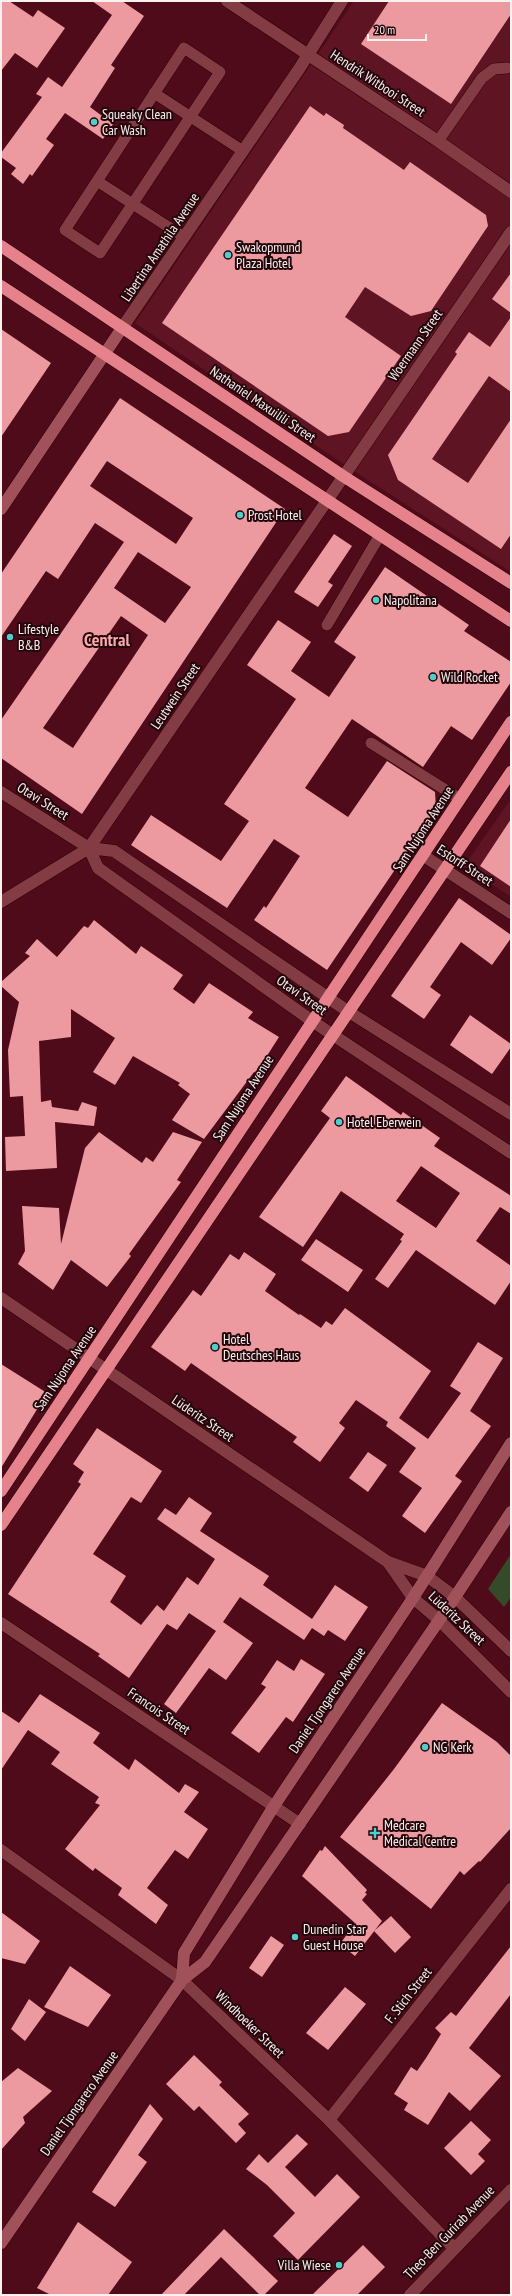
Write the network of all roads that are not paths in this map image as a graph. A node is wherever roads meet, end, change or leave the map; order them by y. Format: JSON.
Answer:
{"nodes":[{"id":1,"x":227,"y":1,"type":"edge"},
{"id":2,"x":342,"y":1,"type":"edge"},
{"id":3,"x":307,"y":55,"type":"junction"},
{"id":4,"x":507,"y":68,"type":"dead end"},
{"id":5,"x":154,"y":93,"type":"junction"},
{"id":6,"x":190,"y":116,"type":"junction"},
{"id":7,"x":438,"y":141,"type":"junction"},
{"id":8,"x":243,"y":151,"type":"junction"},
{"id":9,"x":97,"y":181,"type":"junction"},
{"id":10,"x":511,"y":192,"type":"edge"},
{"id":11,"x":132,"y":204,"type":"junction"},
{"id":12,"x":511,"y":232,"type":"edge"},
{"id":13,"x":184,"y":237,"type":"junction"},
{"id":14,"x":1,"y":246,"type":"edge"},
{"id":15,"x":1,"y":286,"type":"edge"},
{"id":16,"x":122,"y":328,"type":"junction"},
{"id":17,"x":104,"y":355,"type":"junction"},
{"id":18,"x":343,"y":476,"type":"junction"},
{"id":19,"x":327,"y":500,"type":"junction"},
{"id":20,"x":1,"y":509,"type":"edge"},
{"id":21,"x":380,"y":535,"type":"junction"},
{"id":22,"x":511,"y":583,"type":"edge"},
{"id":23,"x":511,"y":621,"type":"edge"},
{"id":24,"x":327,"y":625,"type":"dead end"},
{"id":25,"x":511,"y":722,"type":"edge"},
{"id":26,"x":370,"y":743,"type":"dead end"},
{"id":27,"x":511,"y":772,"type":"edge"},
{"id":28,"x":1,"y":792,"type":"edge"},
{"id":29,"x":460,"y":799,"type":"junction"},
{"id":30,"x":89,"y":848,"type":"junction"},
{"id":31,"x":424,"y":856,"type":"junction"},
{"id":32,"x":446,"y":870,"type":"junction"},
{"id":33,"x":1,"y":902,"type":"edge"},
{"id":34,"x":511,"y":913,"type":"edge"},
{"id":35,"x":328,"y":998,"type":"junction"},
{"id":36,"x":349,"y":1012,"type":"junction"},
{"id":37,"x":312,"y":1021,"type":"junction"},
{"id":38,"x":333,"y":1035,"type":"junction"},
{"id":39,"x":511,"y":1114,"type":"edge"},
{"id":40,"x":511,"y":1153,"type":"edge"},
{"id":41,"x":1,"y":1298,"type":"edge"},
{"id":42,"x":89,"y":1359,"type":"junction"},
{"id":43,"x":104,"y":1370,"type":"junction"},
{"id":44,"x":511,"y":1443,"type":"edge"},
{"id":45,"x":1,"y":1491,"type":"edge"},
{"id":46,"x":511,"y":1512,"type":"edge"},
{"id":47,"x":1,"y":1525,"type":"edge"},
{"id":48,"x":388,"y":1562,"type":"junction"},
{"id":49,"x":427,"y":1576,"type":"junction"},
{"id":50,"x":455,"y":1597,"type":"junction"},
{"id":51,"x":413,"y":1598,"type":"junction"},
{"id":52,"x":439,"y":1620,"type":"junction"},
{"id":53,"x":1,"y":1623,"type":"edge"},
{"id":54,"x":511,"y":1651,"type":"edge"},
{"id":55,"x":511,"y":1692,"type":"edge"},
{"id":56,"x":274,"y":1806,"type":"junction"},
{"id":57,"x":300,"y":1824,"type":"junction"},
{"id":58,"x":1,"y":1850,"type":"edge"},
{"id":59,"x":511,"y":1889,"type":"edge"},
{"id":60,"x":182,"y":1980,"type":"junction"},
{"id":61,"x":329,"y":2120,"type":"junction"},
{"id":62,"x":511,"y":2190,"type":"edge"},
{"id":63,"x":1,"y":2243,"type":"edge"},
{"id":64,"x":454,"y":2248,"type":"junction"},
{"id":65,"x":410,"y":2295,"type":"edge"}],
"edges":[{"from":1,"to":3,"type":"street","name":"Hendrik Witbooi Street"},
{"from":2,"to":3,"type":"street","name":"Libertina Amathila Avenue"},
{"from":3,"to":7,"type":"street","name":"Hendrik Witbooi Street"},
{"from":3,"to":8,"type":"street","name":"Libertina Amathila Avenue"},
{"from":4,"to":7,"type":"lane"},
{"from":5,"to":6,"type":"lane"},
{"from":5,"to":6,"type":"lane"},
{"from":5,"to":9,"type":"lane"},
{"from":6,"to":8,"type":"lane"},
{"from":6,"to":11,"type":"lane"},
{"from":7,"to":10,"type":"street","name":"Hendrik Witbooi Street"},
{"from":8,"to":13,"type":"street","name":"Libertina Amathila Avenue"},
{"from":9,"to":11,"type":"lane"},
{"from":9,"to":11,"type":"lane"},
{"from":11,"to":13,"type":"lane"},
{"from":12,"to":18,"type":"street","name":"Woermann Street"},
{"from":13,"to":16,"type":"street","name":"Libertina Amathila Avenue"},
{"from":14,"to":16,"type":"highway","name":"Nathaniel Maxuilili Street"},
{"from":15,"to":17,"type":"highway"},
{"from":16,"to":17,"type":"street","name":"Libertina Amathila Avenue"},
{"from":16,"to":18,"type":"highway","name":"Nathaniel Maxuilili Street"},
{"from":17,"to":19,"type":"highway"},
{"from":17,"to":20,"type":"street","name":"Libertina Amathila Avenue"},
{"from":18,"to":19,"type":"street","name":"Leutwein Street"},
{"from":18,"to":22,"type":"highway","name":"Nathaniel Maxuilili Street"},
{"from":19,"to":21,"type":"highway"},
{"from":19,"to":30,"type":"street","name":"Leutwein Street"},
{"from":21,"to":23,"type":"highway"},
{"from":21,"to":24,"type":"lane"},
{"from":25,"to":29,"type":"highway","name":"Sam Nujoma Avenue"},
{"from":26,"to":29,"type":"lane"},
{"from":27,"to":32,"type":"highway"},
{"from":28,"to":30,"type":"street","name":"Otavi Street"},
{"from":29,"to":31,"type":"highway","name":"Sam Nujoma Avenue"},
{"from":30,"to":33,"type":"street","name":"Leutwein Street"},
{"from":30,"to":35,"type":"street","name":"Otavi Street"},
{"from":30,"to":37,"type":"street","name":"Otavi Street"},
{"from":31,"to":32,"type":"street","name":"Estorff Street"},
{"from":31,"to":35,"type":"highway","name":"Sam Nujoma Avenue"},
{"from":32,"to":34,"type":"street","name":"Estorff Street"},
{"from":32,"to":36,"type":"highway"},
{"from":35,"to":36,"type":"street","name":"Otavi Street"},
{"from":35,"to":37,"type":"highway","name":"Sam Nujoma Avenue"},
{"from":36,"to":38,"type":"highway"},
{"from":36,"to":39,"type":"street","name":"Otavi Street"},
{"from":37,"to":38,"type":"street","name":"Otavi Street"},
{"from":37,"to":42,"type":"highway","name":"Sam Nujoma Avenue"},
{"from":38,"to":40,"type":"street","name":"Otavi Street"},
{"from":38,"to":43,"type":"highway"},
{"from":41,"to":42,"type":"street","name":"Lüderitz Street"},
{"from":42,"to":43,"type":"street","name":"Lüderitz Street"},
{"from":42,"to":45,"type":"highway","name":"Sam Nujoma Avenue"},
{"from":43,"to":47,"type":"highway"},
{"from":43,"to":48,"type":"street","name":"Lüderitz Street"},
{"from":44,"to":49,"type":"street","name":"Daniel Tjongarero Avenue"},
{"from":46,"to":50,"type":"street","name":"Daniel Tjongarero Avenue"},
{"from":48,"to":49,"type":"street","name":"Lüderitz Street"},
{"from":48,"to":51,"type":"street","name":"Lüderitz Street"},
{"from":49,"to":50,"type":"street","name":"Lüderitz Street"},
{"from":49,"to":51,"type":"street","name":"Daniel Tjongarero Avenue"},
{"from":50,"to":52,"type":"street","name":"Daniel Tjongarero Avenue"},
{"from":50,"to":54,"type":"street","name":"Lüderitz Street"},
{"from":51,"to":52,"type":"street","name":"Lüderitz Street"},
{"from":51,"to":56,"type":"street","name":"Daniel Tjongarero Avenue"},
{"from":52,"to":55,"type":"street","name":"Lüderitz Street"},
{"from":52,"to":57,"type":"street","name":"Daniel Tjongarero Avenue"},
{"from":53,"to":56,"type":"street","name":"Francois Street"},
{"from":56,"to":57,"type":"street","name":"Francois Street"},
{"from":56,"to":60,"type":"street","name":"Daniel Tjongarero Avenue"},
{"from":57,"to":60,"type":"street","name":"Daniel Tjongarero Avenue"},
{"from":58,"to":60,"type":"street","name":"Windhoeker Street"},
{"from":59,"to":61,"type":"street","name":"F. Stich Street"},
{"from":60,"to":61,"type":"street","name":"Windhoeker Street"},
{"from":60,"to":63,"type":"street","name":"Daniel Tjongarero Avenue"},
{"from":61,"to":64,"type":"street","name":"Windhoeker Street"},
{"from":62,"to":64,"type":"street","name":"Theo-Ben Gurirab Avenue"},
{"from":64,"to":65,"type":"street","name":"Theo-Ben Gurirab Avenue"}]}
